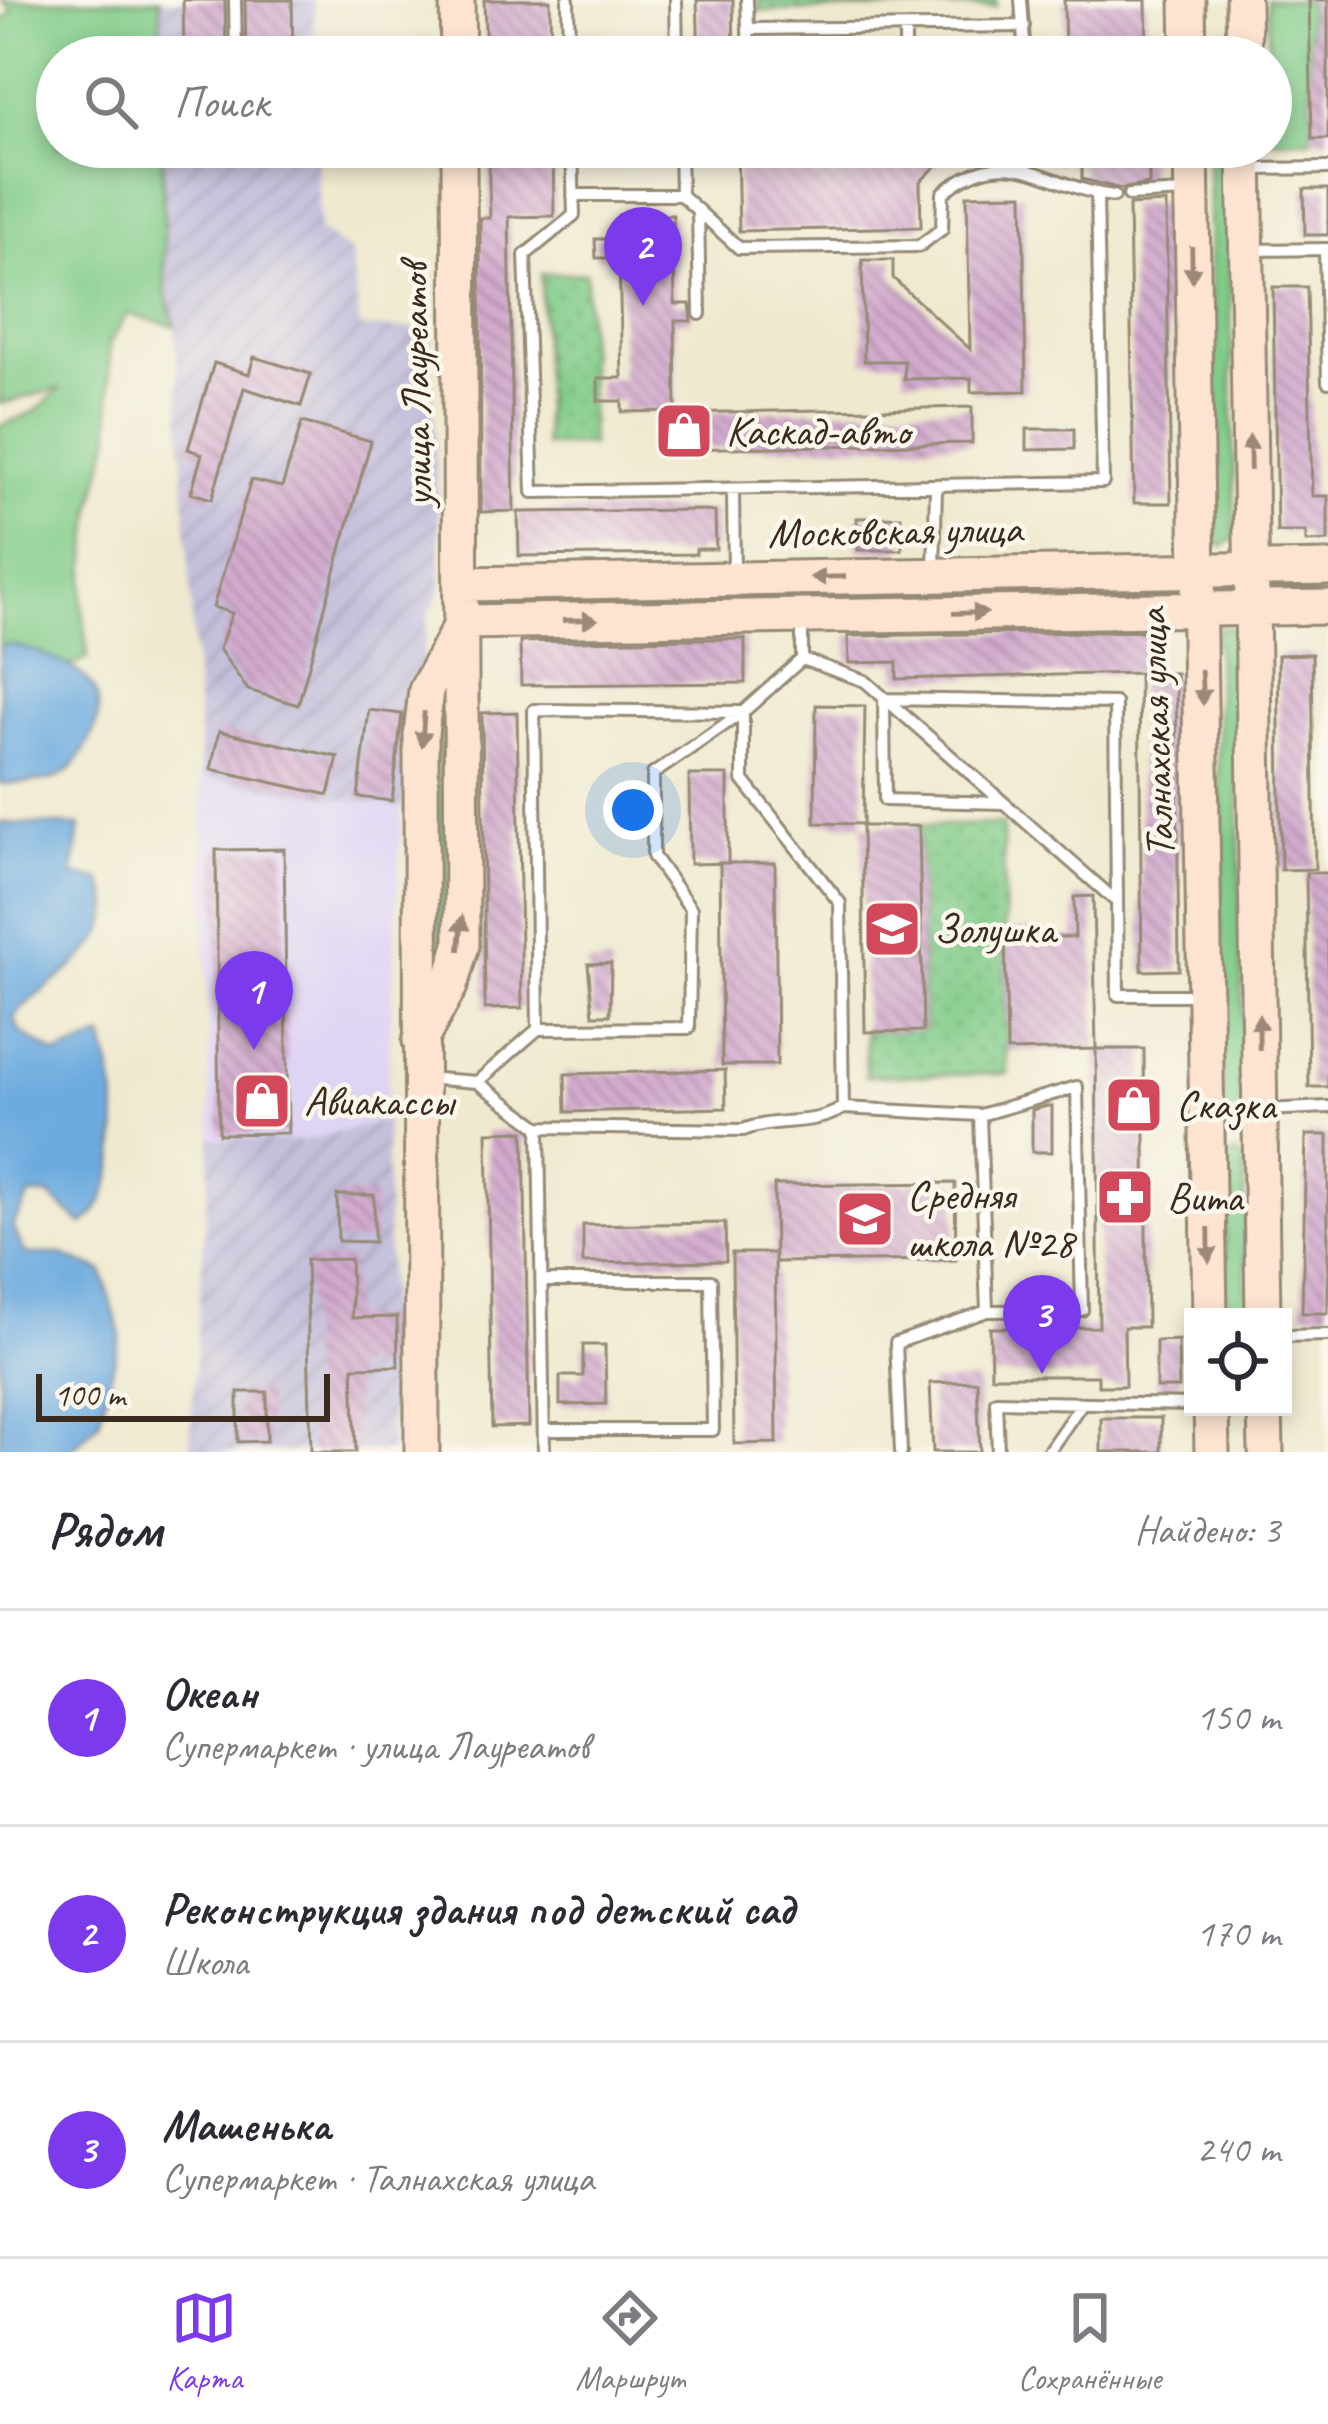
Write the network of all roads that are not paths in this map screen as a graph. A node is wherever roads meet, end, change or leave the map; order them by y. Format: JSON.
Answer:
{"nodes":[{"id":1,"x":236,"y":0,"type":"edge"},
{"id":2,"x":457,"y":0,"type":"edge"},
{"id":3,"x":568,"y":0,"type":"edge"},
{"id":4,"x":676,"y":0,"type":"edge"},
{"id":5,"x":747,"y":0,"type":"edge"},
{"id":6,"x":1021,"y":0,"type":"edge"},
{"id":7,"x":1188,"y":0,"type":"edge"},
{"id":8,"x":1243,"y":0,"type":"edge"},
{"id":9,"x":1024,"y":26,"type":"junction"},
{"id":10,"x":748,"y":29,"type":"junction"},
{"id":11,"x":904,"y":29,"type":"junction"},
{"id":12,"x":236,"y":36,"type":"edge"},
{"id":13,"x":458,"y":36,"type":"edge"},
{"id":14,"x":569,"y":36,"type":"edge"},
{"id":15,"x":677,"y":36,"type":"edge"},
{"id":16,"x":748,"y":36,"type":"edge"},
{"id":17,"x":904,"y":36,"type":"edge"},
{"id":18,"x":1024,"y":36,"type":"edge"},
{"id":19,"x":1189,"y":36,"type":"edge"},
{"id":20,"x":1244,"y":36,"type":"edge"},
{"id":21,"x":1292,"y":164,"type":"edge"},
{"id":22,"x":459,"y":168,"type":"edge"},
{"id":23,"x":572,"y":168,"type":"edge"},
{"id":24,"x":680,"y":168,"type":"edge"},
{"id":25,"x":1190,"y":168,"type":"edge"},
{"id":26,"x":1245,"y":168,"type":"edge"},
{"id":27,"x":1328,"y":168,"type":"edge"},
{"id":28,"x":1027,"y":170,"type":"joint"},
{"id":29,"x":1191,"y":192,"type":"junction"},
{"id":30,"x":1097,"y":194,"type":"junction"},
{"id":31,"x":573,"y":195,"type":"junction"},
{"id":32,"x":681,"y":195,"type":"junction"},
{"id":33,"x":1114,"y":196,"type":"dead end"},
{"id":34,"x":1129,"y":196,"type":"dead end"},
{"id":35,"x":698,"y":211,"type":"junction"},
{"id":36,"x":1326,"y":249,"type":"edge"},
{"id":37,"x":1247,"y":250,"type":"junction"},
{"id":38,"x":700,"y":314,"type":"dead end"},
{"id":39,"x":1328,"y":382,"type":"edge"},
{"id":40,"x":936,"y":486,"type":"junction"},
{"id":41,"x":733,"y":489,"type":"junction"},
{"id":42,"x":1328,"y":568,"type":"edge"},
{"id":43,"x":1252,"y":570,"type":"junction"},
{"id":44,"x":1196,"y":571,"type":"junction"},
{"id":45,"x":934,"y":575,"type":"junction"},
{"id":46,"x":734,"y":579,"type":"junction"},
{"id":47,"x":464,"y":584,"type":"junction"},
{"id":48,"x":1328,"y":607,"type":"edge"},
{"id":49,"x":1252,"y":608,"type":"junction"},
{"id":50,"x":1197,"y":609,"type":"junction"},
{"id":51,"x":802,"y":616,"type":"junction"},
{"id":52,"x":464,"y":622,"type":"junction"},
{"id":53,"x":802,"y":659,"type":"junction"},
{"id":54,"x":884,"y":699,"type":"junction"},
{"id":55,"x":743,"y":712,"type":"junction"},
{"id":56,"x":1004,"y":803,"type":"junction"},
{"id":57,"x":1117,"y":902,"type":"junction"},
{"id":58,"x":1206,"y":994,"type":"junction"},
{"id":59,"x":538,"y":1029,"type":"junction"},
{"id":60,"x":421,"y":1078,"type":"junction"},
{"id":61,"x":478,"y":1082,"type":"junction"},
{"id":62,"x":1328,"y":1107,"type":"edge"},
{"id":63,"x":843,"y":1108,"type":"junction"},
{"id":64,"x":1260,"y":1110,"type":"junction"},
{"id":65,"x":980,"y":1115,"type":"junction"},
{"id":66,"x":539,"y":1127,"type":"junction"},
{"id":67,"x":542,"y":1281,"type":"junction"},
{"id":68,"x":1210,"y":1308,"type":"edge"},
{"id":69,"x":1264,"y":1308,"type":"edge"},
{"id":70,"x":987,"y":1311,"type":"junction"},
{"id":71,"x":1328,"y":1335,"type":"edge"},
{"id":72,"x":1292,"y":1336,"type":"edge"},
{"id":73,"x":1082,"y":1403,"type":"junction"},
{"id":74,"x":1184,"y":1405,"type":"edge"},
{"id":75,"x":1211,"y":1416,"type":"edge"},
{"id":76,"x":1265,"y":1416,"type":"edge"},
{"id":77,"x":544,"y":1430,"type":"junction"},
{"id":78,"x":422,"y":1452,"type":"edge"},
{"id":79,"x":544,"y":1452,"type":"edge"},
{"id":80,"x":901,"y":1452,"type":"edge"},
{"id":81,"x":998,"y":1452,"type":"edge"},
{"id":82,"x":1048,"y":1452,"type":"edge"},
{"id":83,"x":1212,"y":1452,"type":"edge"},
{"id":84,"x":1266,"y":1452,"type":"edge"}],
"edges":[{"from":1,"to":12,"type":"lane"},
{"from":2,"to":13,"type":"street"},
{"from":3,"to":14,"type":"lane"},
{"from":4,"to":15,"type":"lane"},
{"from":5,"to":10,"type":"lane"},
{"from":6,"to":9,"type":"lane"},
{"from":7,"to":19,"type":"street"},
{"from":8,"to":20,"type":"street"},
{"from":9,"to":11,"type":"lane"},
{"from":9,"to":18,"type":"lane"},
{"from":10,"to":11,"type":"lane"},
{"from":10,"to":16,"type":"lane"},
{"from":11,"to":17,"type":"lane"},
{"from":21,"to":27,"type":"lane"},
{"from":22,"to":47,"type":"street","name":"улица Лауреатов"},
{"from":23,"to":31,"type":"lane"},
{"from":24,"to":32,"type":"lane"},
{"from":25,"to":29,"type":"street","name":"Талнахская улица"},
{"from":26,"to":37,"type":"street"},
{"from":28,"to":30,"type":"lane"},
{"from":28,"to":35,"type":"lane"},
{"from":29,"to":34,"type":"lane"},
{"from":29,"to":44,"type":"street","name":"Талнахская улица","one_way":true},
{"from":30,"to":33,"type":"lane"},
{"from":30,"to":40,"type":"lane"},
{"from":31,"to":32,"type":"lane"},
{"from":31,"to":41,"type":"lane"},
{"from":32,"to":35,"type":"lane"},
{"from":35,"to":38,"type":"lane"},
{"from":36,"to":37,"type":"lane"},
{"from":36,"to":39,"type":"lane"},
{"from":43,"to":37,"type":"street","one_way":true},
{"from":40,"to":41,"type":"lane"},
{"from":40,"to":45,"type":"lane"},
{"from":41,"to":46,"type":"lane"},
{"from":42,"to":43,"type":"street","name":"Московская улица"},
{"from":43,"to":44,"type":"street","name":"Московская улица"},
{"from":43,"to":49,"type":"street"},
{"from":44,"to":45,"type":"street","name":"Московская улица"},
{"from":44,"to":50,"type":"street","name":"Талнахская улица"},
{"from":45,"to":46,"type":"street","name":"Московская улица","one_way":true},
{"from":46,"to":47,"type":"street","name":"Московская улица"},
{"from":47,"to":52,"type":"street","name":"улица Лауреатов"},
{"from":48,"to":49,"type":"street","name":"Московская улица"},
{"from":49,"to":50,"type":"street","name":"Московская улица"},
{"from":64,"to":49,"type":"street","one_way":true},
{"from":51,"to":50,"type":"street","name":"Московская улица","one_way":true},
{"from":50,"to":58,"type":"street","name":"Талнахская улица","one_way":true},
{"from":52,"to":51,"type":"street","name":"Московская улица","one_way":true},
{"from":51,"to":53,"type":"lane"},
{"from":52,"to":60,"type":"street","name":"улица Лауреатов"},
{"from":53,"to":54,"type":"lane"},
{"from":53,"to":55,"type":"lane"},
{"from":54,"to":56,"type":"lane"},
{"from":54,"to":56,"type":"lane"},
{"from":54,"to":57,"type":"lane"},
{"from":55,"to":59,"type":"lane"},
{"from":55,"to":59,"type":"lane"},
{"from":55,"to":63,"type":"lane"},
{"from":56,"to":57,"type":"lane"},
{"from":57,"to":58,"type":"lane"},
{"from":58,"to":68,"type":"street","name":"Талнахская улица","one_way":true},
{"from":59,"to":61,"type":"lane"},
{"from":60,"to":61,"type":"lane"},
{"from":60,"to":78,"type":"street","name":"улица Лауреатов"},
{"from":61,"to":66,"type":"lane"},
{"from":62,"to":64,"type":"lane"},
{"from":63,"to":65,"type":"lane"},
{"from":63,"to":66,"type":"lane"},
{"from":64,"to":69,"type":"street"},
{"from":65,"to":70,"type":"lane"},
{"from":65,"to":70,"type":"lane"},
{"from":66,"to":67,"type":"lane"},
{"from":67,"to":77,"type":"lane"},
{"from":67,"to":77,"type":"lane"},
{"from":70,"to":80,"type":"lane"},
{"from":71,"to":72,"type":"lane"},
{"from":73,"to":74,"type":"lane"},
{"from":73,"to":81,"type":"lane"},
{"from":73,"to":82,"type":"lane"},
{"from":75,"to":83,"type":"street"},
{"from":76,"to":84,"type":"street"},
{"from":77,"to":79,"type":"lane"}]}
